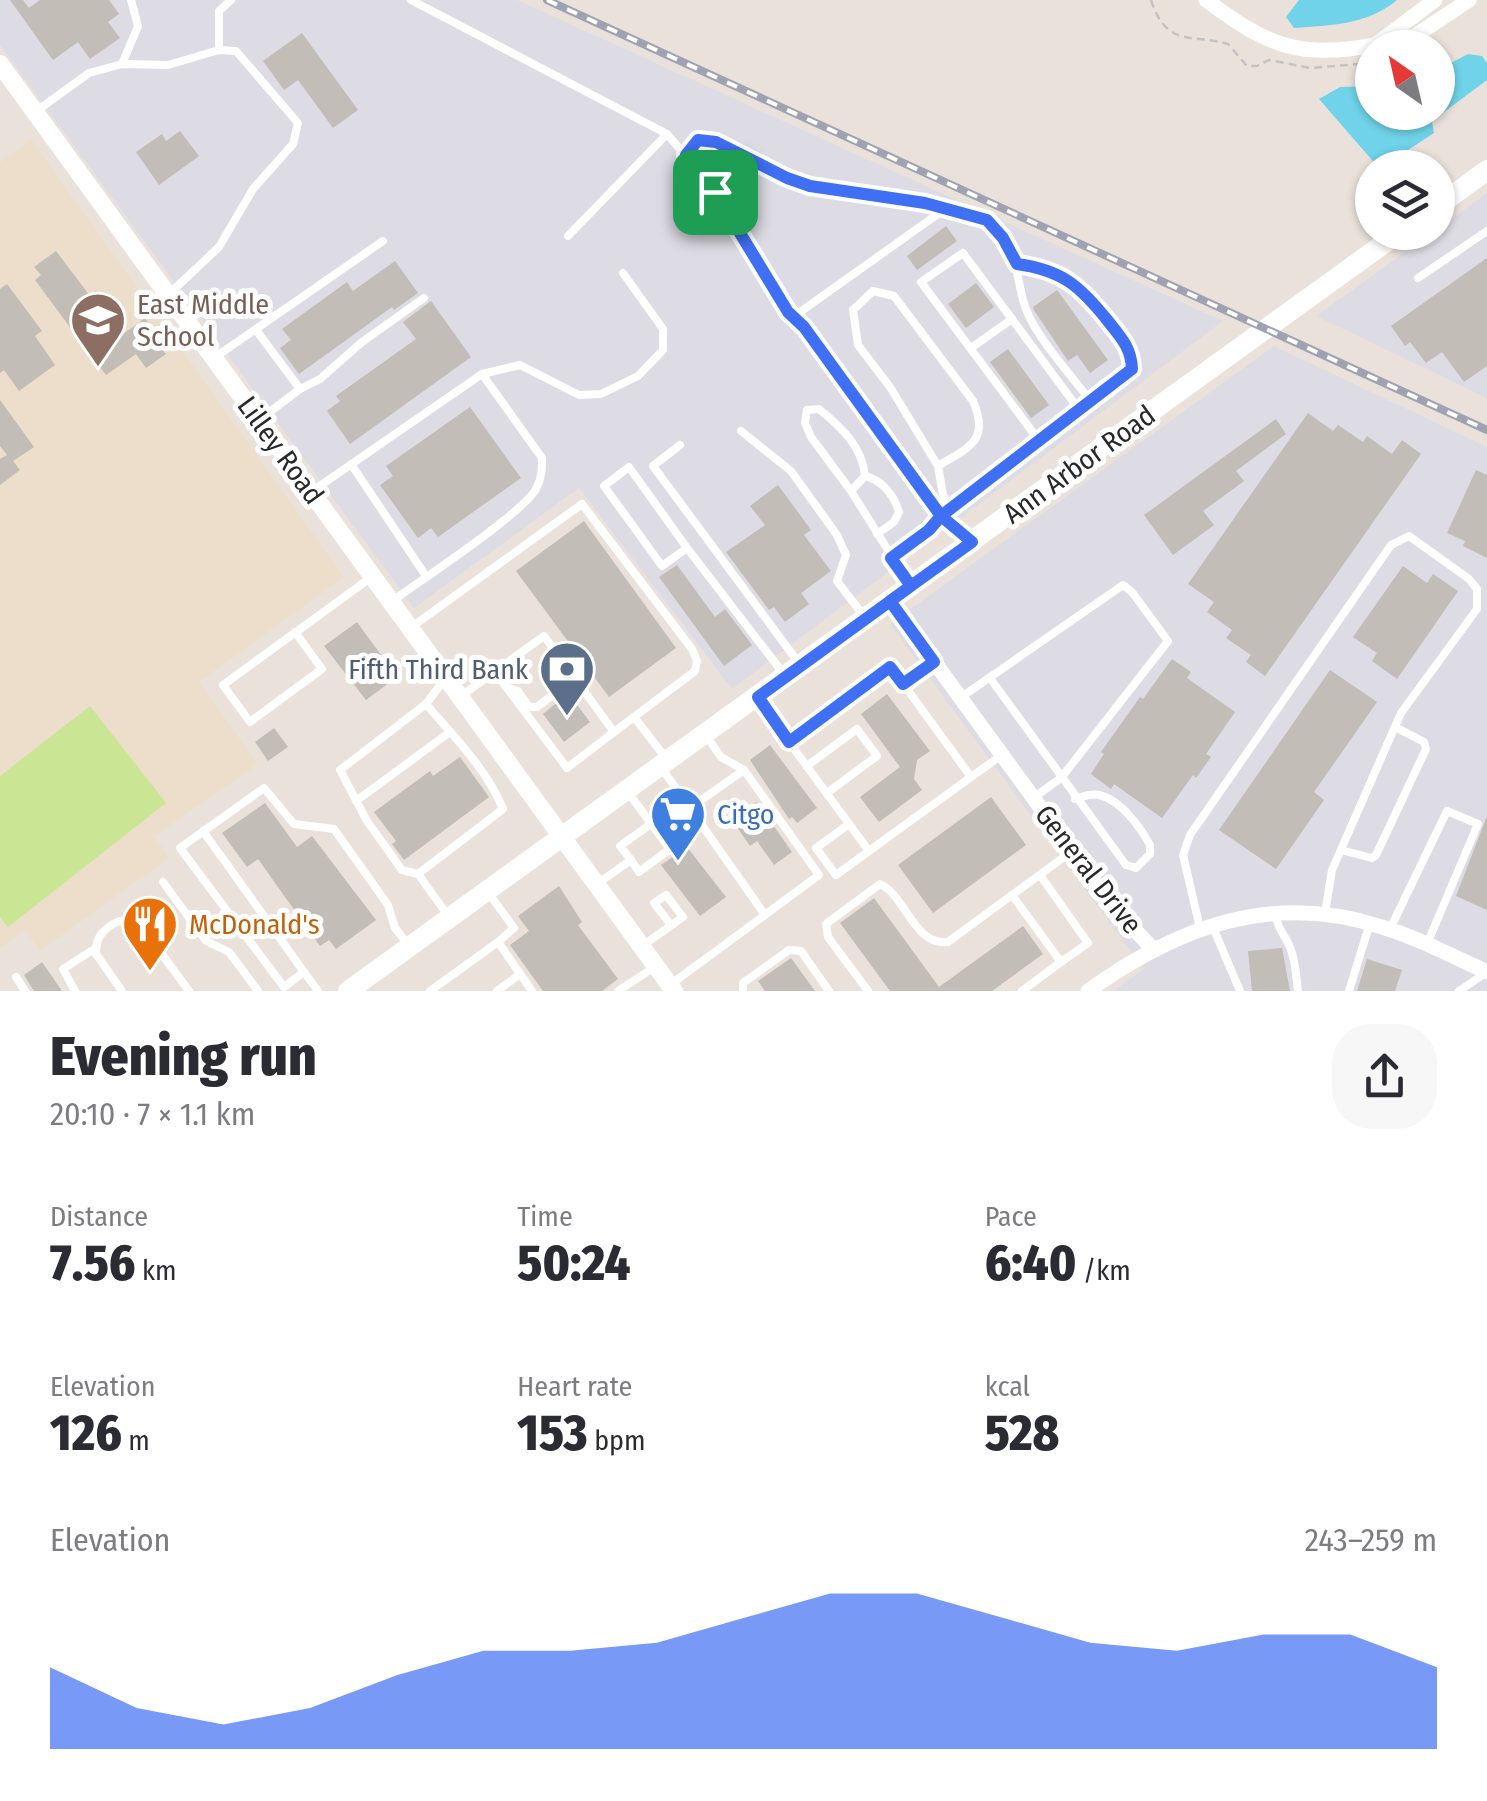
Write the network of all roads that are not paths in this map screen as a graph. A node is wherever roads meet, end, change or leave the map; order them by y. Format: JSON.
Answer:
{"nodes":[{"id":1,"x":131,"y":0,"type":"edge"},
{"id":2,"x":231,"y":0,"type":"edge"},
{"id":3,"x":411,"y":0,"type":"edge"},
{"id":4,"x":1206,"y":0,"type":"edge"},
{"id":5,"x":1435,"y":0,"type":"edge"},
{"id":6,"x":1469,"y":0,"type":"edge"},
{"id":7,"x":1395,"y":30,"type":"edge"},
{"id":8,"x":1423,"y":30,"type":"edge"},
{"id":9,"x":1355,"y":49,"type":"edge"},
{"id":10,"x":218,"y":50,"type":"junction"},
{"id":11,"x":0,"y":64,"type":"edge"},
{"id":12,"x":122,"y":64,"type":"junction"},
{"id":13,"x":35,"y":112,"type":"junction"},
{"id":14,"x":666,"y":134,"type":"junction"},
{"id":15,"x":686,"y":155,"type":"junction"},
{"id":16,"x":1487,"y":170,"type":"edge"},
{"id":17,"x":1455,"y":194,"type":"edge"},
{"id":18,"x":945,"y":208,"type":"junction"},
{"id":19,"x":1487,"y":232,"type":"edge"},
{"id":20,"x":568,"y":236,"type":"dead end"},
{"id":21,"x":383,"y":242,"type":"dead end"},
{"id":22,"x":1375,"y":250,"type":"edge"},
{"id":23,"x":1017,"y":264,"type":"junction"},
{"id":24,"x":623,"y":273,"type":"dead end"},
{"id":25,"x":1418,"y":278,"type":"dead end"},
{"id":26,"x":168,"y":294,"type":"junction"},
{"id":27,"x":424,"y":298,"type":"dead end"},
{"id":28,"x":793,"y":317,"type":"junction"},
{"id":29,"x":1012,"y":319,"type":"junction"},
{"id":30,"x":256,"y":330,"type":"junction"},
{"id":31,"x":970,"y":348,"type":"junction"},
{"id":32,"x":214,"y":358,"type":"junction"},
{"id":33,"x":482,"y":374,"type":"junction"},
{"id":34,"x":300,"y":390,"type":"junction"},
{"id":35,"x":1091,"y":402,"type":"junction"},
{"id":36,"x":1080,"y":410,"type":"junction"},
{"id":37,"x":259,"y":420,"type":"junction"},
{"id":38,"x":741,"y":431,"type":"dead end"},
{"id":39,"x":1040,"y":442,"type":"junction"},
{"id":40,"x":680,"y":446,"type":"dead end"},
{"id":41,"x":351,"y":464,"type":"junction"},
{"id":42,"x":938,"y":466,"type":"junction"},
{"id":43,"x":865,"y":476,"type":"junction"},
{"id":44,"x":851,"y":491,"type":"junction"},
{"id":45,"x":311,"y":492,"type":"junction"},
{"id":46,"x":951,"y":509,"type":"junction"},
{"id":47,"x":941,"y":516,"type":"junction"},
{"id":48,"x":877,"y":534,"type":"junction"},
{"id":49,"x":972,"y":542,"type":"junction"},
{"id":50,"x":687,"y":548,"type":"junction"},
{"id":51,"x":891,"y":558,"type":"junction"},
{"id":52,"x":373,"y":576,"type":"junction"},
{"id":53,"x":426,"y":576,"type":"junction"},
{"id":54,"x":911,"y":586,"type":"junction"},
{"id":55,"x":890,"y":601,"type":"junction"},
{"id":56,"x":392,"y":602,"type":"junction"},
{"id":57,"x":866,"y":618,"type":"junction"},
{"id":58,"x":411,"y":628,"type":"junction"},
{"id":59,"x":295,"y":632,"type":"junction"},
{"id":60,"x":934,"y":662,"type":"junction"},
{"id":61,"x":793,"y":671,"type":"junction"},
{"id":62,"x":495,"y":672,"type":"junction"},
{"id":63,"x":447,"y":676,"type":"junction"},
{"id":64,"x":575,"y":678,"type":"junction"},
{"id":65,"x":990,"y":678,"type":"junction"},
{"id":66,"x":903,"y":684,"type":"junction"},
{"id":67,"x":506,"y":687,"type":"junction"},
{"id":68,"x":461,"y":696,"type":"junction"},
{"id":69,"x":758,"y":697,"type":"junction"},
{"id":70,"x":960,"y":698,"type":"junction"},
{"id":71,"x":426,"y":704,"type":"junction"},
{"id":72,"x":634,"y":717,"type":"junction"},
{"id":73,"x":1395,"y":727,"type":"junction"},
{"id":74,"x":450,"y":732,"type":"junction"},
{"id":75,"x":614,"y":732,"type":"junction"},
{"id":76,"x":705,"y":734,"type":"junction"},
{"id":77,"x":789,"y":742,"type":"junction"},
{"id":78,"x":1002,"y":755,"type":"junction"},
{"id":79,"x":664,"y":764,"type":"junction"},
{"id":80,"x":808,"y":766,"type":"junction"},
{"id":81,"x":744,"y":770,"type":"junction"},
{"id":82,"x":971,"y":777,"type":"junction"},
{"id":83,"x":1061,"y":778,"type":"junction"},
{"id":84,"x":627,"y":791,"type":"junction"},
{"id":85,"x":827,"y":793,"type":"junction"},
{"id":86,"x":1034,"y":798,"type":"junction"},
{"id":87,"x":1075,"y":798,"type":"junction"},
{"id":88,"x":356,"y":801,"type":"junction"},
{"id":89,"x":690,"y":808,"type":"junction"},
{"id":90,"x":652,"y":824,"type":"junction"},
{"id":91,"x":850,"y":824,"type":"junction"},
{"id":92,"x":204,"y":831,"type":"junction"},
{"id":93,"x":562,"y":837,"type":"junction"},
{"id":94,"x":1341,"y":850,"type":"junction"},
{"id":95,"x":869,"y":851,"type":"junction"},
{"id":96,"x":1072,"y":851,"type":"junction"},
{"id":97,"x":631,"y":860,"type":"junction"},
{"id":98,"x":418,"y":874,"type":"junction"},
{"id":99,"x":1040,"y":875,"type":"junction"},
{"id":100,"x":164,"y":882,"type":"dead end"},
{"id":101,"x":597,"y":884,"type":"junction"},
{"id":102,"x":487,"y":891,"type":"junction"},
{"id":103,"x":1012,"y":895,"type":"junction"},
{"id":104,"x":1275,"y":914,"type":"junction"},
{"id":105,"x":765,"y":915,"type":"junction"},
{"id":106,"x":1324,"y":915,"type":"junction"},
{"id":107,"x":449,"y":918,"type":"junction"},
{"id":108,"x":1370,"y":923,"type":"junction"},
{"id":109,"x":671,"y":925,"type":"dead end"},
{"id":110,"x":1206,"y":927,"type":"junction"},
{"id":111,"x":1390,"y":930,"type":"junction"},
{"id":112,"x":498,"y":942,"type":"junction"},
{"id":113,"x":1427,"y":944,"type":"junction"},
{"id":114,"x":410,"y":946,"type":"junction"},
{"id":115,"x":642,"y":946,"type":"junction"},
{"id":116,"x":96,"y":948,"type":"junction"},
{"id":117,"x":1153,"y":949,"type":"junction"},
{"id":118,"x":1061,"y":962,"type":"junction"},
{"id":119,"x":656,"y":966,"type":"junction"},
{"id":120,"x":304,"y":972,"type":"junction"},
{"id":121,"x":1487,"y":972,"type":"edge"},
{"id":122,"x":520,"y":974,"type":"junction"},
{"id":123,"x":16,"y":977,"type":"dead end"},
{"id":124,"x":361,"y":987,"type":"edge"},
{"id":125,"x":672,"y":988,"type":"edge"},
{"id":126,"x":1098,"y":988,"type":"edge"},
{"id":127,"x":25,"y":991,"type":"edge"},
{"id":128,"x":75,"y":991,"type":"edge"},
{"id":129,"x":122,"y":991,"type":"edge"},
{"id":130,"x":189,"y":991,"type":"edge"},
{"id":131,"x":258,"y":991,"type":"edge"},
{"id":132,"x":318,"y":991,"type":"edge"},
{"id":133,"x":430,"y":991,"type":"edge"},
{"id":134,"x":497,"y":991,"type":"edge"},
{"id":135,"x":532,"y":991,"type":"edge"},
{"id":136,"x":618,"y":991,"type":"edge"},
{"id":137,"x":743,"y":991,"type":"edge"},
{"id":138,"x":829,"y":991,"type":"edge"},
{"id":139,"x":868,"y":991,"type":"edge"},
{"id":140,"x":1022,"y":991,"type":"edge"},
{"id":141,"x":1240,"y":991,"type":"edge"},
{"id":142,"x":1298,"y":991,"type":"edge"},
{"id":143,"x":1348,"y":991,"type":"edge"},
{"id":144,"x":1459,"y":991,"type":"edge"}],
"edges":[{"from":1,"to":12,"type":"lane"},
{"from":2,"to":10,"type":"lane"},
{"from":3,"to":14,"type":"lane"},
{"from":4,"to":9,"type":"street"},
{"from":5,"to":7,"type":"street"},
{"from":6,"to":8,"type":"street"},
{"from":10,"to":12,"type":"lane"},
{"from":10,"to":26,"type":"lane"},
{"from":11,"to":13,"type":"street","name":"Lilley Road"},
{"from":12,"to":13,"type":"lane"},
{"from":13,"to":26,"type":"street","name":"Lilley Road"},
{"from":14,"to":15,"type":"lane"},
{"from":14,"to":20,"type":"lane"},
{"from":15,"to":18,"type":"lane"},
{"from":15,"to":28,"type":"lane"},
{"from":16,"to":17,"type":"main road"},
{"from":18,"to":23,"type":"lane"},
{"from":18,"to":28,"type":"lane"},
{"from":19,"to":25,"type":"lane"},
{"from":21,"to":30,"type":"lane"},
{"from":22,"to":49,"type":"main road","name":"Ann Arbor Road"},
{"from":23,"to":35,"type":"lane"},
{"from":23,"to":35,"type":"lane"},
{"from":24,"to":33,"type":"lane"},
{"from":26,"to":32,"type":"street","name":"Lilley Road"},
{"from":27,"to":34,"type":"lane"},
{"from":28,"to":47,"type":"lane"},
{"from":29,"to":31,"type":"lane"},
{"from":29,"to":31,"type":"lane"},
{"from":29,"to":36,"type":"lane"},
{"from":30,"to":32,"type":"lane"},
{"from":30,"to":34,"type":"lane"},
{"from":31,"to":39,"type":"lane"},
{"from":32,"to":37,"type":"street","name":"Lilley Road"},
{"from":33,"to":41,"type":"lane"},
{"from":33,"to":53,"type":"lane"},
{"from":34,"to":37,"type":"lane"},
{"from":35,"to":36,"type":"lane"},
{"from":36,"to":39,"type":"lane"},
{"from":37,"to":45,"type":"street","name":"Lilley Road"},
{"from":38,"to":57,"type":"lane"},
{"from":39,"to":46,"type":"lane"},
{"from":40,"to":61,"type":"lane"},
{"from":41,"to":45,"type":"lane"},
{"from":41,"to":53,"type":"lane"},
{"from":42,"to":42,"type":"lane"},
{"from":42,"to":46,"type":"lane"},
{"from":43,"to":44,"type":"lane"},
{"from":43,"to":44,"type":"lane"},
{"from":43,"to":48,"type":"lane"},
{"from":44,"to":48,"type":"lane"},
{"from":45,"to":52,"type":"street","name":"Lilley Road"},
{"from":46,"to":47,"type":"lane"},
{"from":47,"to":49,"type":"lane"},
{"from":47,"to":51,"type":"lane"},
{"from":48,"to":51,"type":"lane"},
{"from":49,"to":54,"type":"main road","name":"Ann Arbor Road"},
{"from":50,"to":50,"type":"lane"},
{"from":50,"to":61,"type":"lane"},
{"from":51,"to":54,"type":"lane"},
{"from":52,"to":56,"type":"street","name":"Lilley Road"},
{"from":52,"to":59,"type":"lane"},
{"from":53,"to":56,"type":"lane"},
{"from":54,"to":55,"type":"main road","name":"Ann Arbor Road"},
{"from":55,"to":57,"type":"main road","name":"Ann Arbor Road"},
{"from":55,"to":60,"type":"street","name":"General Drive"},
{"from":56,"to":58,"type":"street","name":"Lilley Road"},
{"from":57,"to":61,"type":"main road","name":"Ann Arbor Road"},
{"from":58,"to":63,"type":"street","name":"Lilley Road"},
{"from":58,"to":72,"type":"lane"},
{"from":59,"to":59,"type":"lane"},
{"from":60,"to":66,"type":"lane"},
{"from":60,"to":70,"type":"street","name":"General Drive"},
{"from":61,"to":69,"type":"main road","name":"Ann Arbor Road"},
{"from":62,"to":64,"type":"lane"},
{"from":62,"to":67,"type":"lane"},
{"from":62,"to":68,"type":"lane"},
{"from":63,"to":68,"type":"street","name":"Lilley Road"},
{"from":63,"to":71,"type":"lane"},
{"from":64,"to":67,"type":"lane"},
{"from":64,"to":75,"type":"lane"},
{"from":65,"to":70,"type":"lane"},
{"from":65,"to":83,"type":"lane"},
{"from":65,"to":83,"type":"lane"},
{"from":66,"to":77,"type":"lane"},
{"from":66,"to":82,"type":"lane"},
{"from":67,"to":75,"type":"lane"},
{"from":68,"to":93,"type":"street","name":"Lilley Road"},
{"from":69,"to":76,"type":"main road","name":"Ann Arbor Road"},
{"from":69,"to":77,"type":"lane"},
{"from":70,"to":78,"type":"street","name":"General Drive"},
{"from":71,"to":74,"type":"lane"},
{"from":71,"to":88,"type":"lane"},
{"from":72,"to":75,"type":"lane"},
{"from":72,"to":79,"type":"lane"},
{"from":73,"to":94,"type":"lane"},
{"from":73,"to":94,"type":"lane"},
{"from":73,"to":110,"type":"lane"},
{"from":74,"to":88,"type":"lane"},
{"from":74,"to":98,"type":"lane"},
{"from":76,"to":79,"type":"main road","name":"Ann Arbor Road"},
{"from":76,"to":81,"type":"lane"},
{"from":77,"to":80,"type":"lane"},
{"from":78,"to":82,"type":"lane"},
{"from":78,"to":86,"type":"street","name":"General Drive"},
{"from":79,"to":84,"type":"main road","name":"Ann Arbor Road"},
{"from":79,"to":89,"type":"lane"},
{"from":80,"to":85,"type":"lane"},
{"from":80,"to":85,"type":"lane"},
{"from":81,"to":89,"type":"lane"},
{"from":81,"to":105,"type":"lane"},
{"from":82,"to":95,"type":"lane"},
{"from":83,"to":86,"type":"lane"},
{"from":83,"to":87,"type":"lane"},
{"from":84,"to":90,"type":"lane"},
{"from":84,"to":93,"type":"main road","name":"Ann Arbor Road"},
{"from":85,"to":91,"type":"lane"},
{"from":86,"to":96,"type":"street","name":"General Drive"},
{"from":87,"to":87,"type":"lane"},
{"from":88,"to":98,"type":"lane"},
{"from":89,"to":105,"type":"lane"},
{"from":90,"to":97,"type":"lane"},
{"from":90,"to":97,"type":"lane"},
{"from":91,"to":95,"type":"lane"},
{"from":91,"to":95,"type":"lane"},
{"from":92,"to":114,"type":"lane"},
{"from":92,"to":120,"type":"lane"},
{"from":92,"to":120,"type":"lane"},
{"from":93,"to":101,"type":"street","name":"Lilley Road"},
{"from":93,"to":102,"type":"main road","name":"Ann Arbor Road"},
{"from":94,"to":106,"type":"lane"},
{"from":96,"to":99,"type":"lane"},
{"from":96,"to":117,"type":"street","name":"General Drive"},
{"from":97,"to":101,"type":"lane"},
{"from":98,"to":107,"type":"lane"},
{"from":99,"to":103,"type":"lane"},
{"from":99,"to":118,"type":"lane"},
{"from":100,"to":131,"type":"lane"},
{"from":101,"to":115,"type":"street","name":"Lilley Road"},
{"from":102,"to":107,"type":"main road","name":"Ann Arbor Road"},
{"from":102,"to":112,"type":"lane"},
{"from":103,"to":118,"type":"lane"},
{"from":103,"to":139,"type":"lane"},
{"from":104,"to":106,"type":"street","name":"General Drive"},
{"from":104,"to":110,"type":"street","name":"General Drive"},
{"from":104,"to":142,"type":"lane"},
{"from":105,"to":125,"type":"lane"},
{"from":106,"to":108,"type":"street","name":"General Drive"},
{"from":107,"to":114,"type":"main road","name":"Ann Arbor Road"},
{"from":108,"to":111,"type":"street","name":"General Drive"},
{"from":108,"to":143,"type":"lane"},
{"from":109,"to":115,"type":"lane"},
{"from":110,"to":117,"type":"street","name":"General Drive"},
{"from":110,"to":141,"type":"lane"},
{"from":111,"to":113,"type":"street","name":"General Drive"},
{"from":111,"to":113,"type":"lane"},
{"from":112,"to":122,"type":"lane"},
{"from":112,"to":133,"type":"lane"},
{"from":113,"to":121,"type":"street","name":"General Drive"},
{"from":114,"to":124,"type":"main road","name":"Ann Arbor Road"},
{"from":115,"to":119,"type":"street","name":"Lilley Road"},
{"from":116,"to":128,"type":"lane"},
{"from":116,"to":129,"type":"lane"},
{"from":116,"to":130,"type":"lane"},
{"from":117,"to":126,"type":"street"},
{"from":118,"to":140,"type":"lane"},
{"from":119,"to":125,"type":"street","name":"Lilley Road"},
{"from":119,"to":136,"type":"lane"},
{"from":120,"to":132,"type":"lane"},
{"from":121,"to":144,"type":"lane"},
{"from":122,"to":134,"type":"lane"},
{"from":122,"to":135,"type":"lane"},
{"from":123,"to":127,"type":"lane"},
{"from":137,"to":138,"type":"lane"}]}
